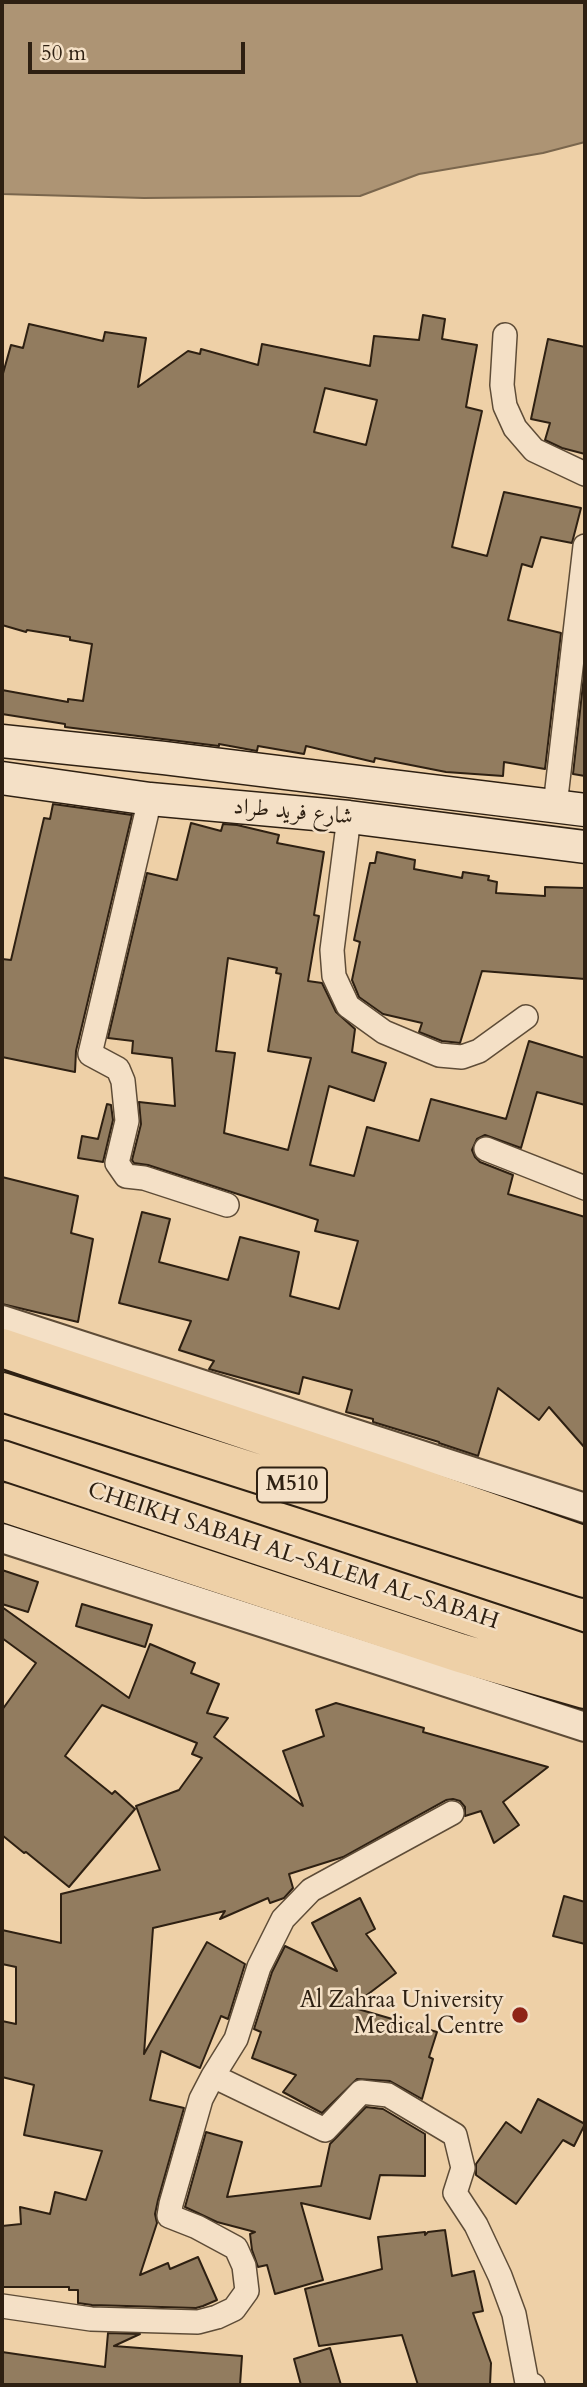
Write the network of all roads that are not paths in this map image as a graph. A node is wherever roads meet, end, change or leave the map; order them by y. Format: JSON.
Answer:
{"nodes":[{"id":1,"x":505,"y":335,"type":"dead end"},
{"id":2,"x":585,"y":474,"type":"edge"},
{"id":3,"x":585,"y":546,"type":"edge"},
{"id":4,"x":2,"y":741,"type":"edge"},
{"id":5,"x":2,"y":778,"type":"edge"},
{"id":6,"x":150,"y":799,"type":"junction"},
{"id":7,"x":570,"y":808,"type":"edge"},
{"id":8,"x":349,"y":817,"type":"junction"},
{"id":9,"x":585,"y":847,"type":"edge"},
{"id":10,"x":526,"y":1017,"type":"dead end"},
{"id":11,"x":486,"y":1149,"type":"dead end"},
{"id":12,"x":585,"y":1188,"type":"edge"},
{"id":13,"x":228,"y":1205,"type":"dead end"},
{"id":14,"x":2,"y":1320,"type":"edge"},
{"id":15,"x":2,"y":1348,"type":"edge"},
{"id":16,"x":2,"y":1392,"type":"edge"},
{"id":17,"x":2,"y":1460,"type":"edge"},
{"id":18,"x":2,"y":1502,"type":"edge"},
{"id":19,"x":585,"y":1508,"type":"edge"},
{"id":20,"x":2,"y":1538,"type":"edge"},
{"id":21,"x":584,"y":1567,"type":"edge"},
{"id":22,"x":577,"y":1651,"type":"edge"},
{"id":23,"x":585,"y":1689,"type":"edge"},
{"id":24,"x":585,"y":1727,"type":"edge"},
{"id":25,"x":452,"y":1813,"type":"dead end"},
{"id":26,"x":213,"y":2076,"type":"junction"},
{"id":27,"x":2,"y":2306,"type":"edge"},
{"id":28,"x":533,"y":2385,"type":"edge"}],
"edges":[{"from":1,"to":2,"type":"street"},
{"from":3,"to":7,"type":"street"},
{"from":4,"to":7,"type":"main road","name":"شارع فريد طراد"},
{"from":5,"to":6,"type":"main road","name":"شارع فريد طراد"},
{"from":6,"to":8,"type":"main road","name":"شارع فريد طراد"},
{"from":6,"to":13,"type":"street"},
{"from":8,"to":9,"type":"main road","name":"شارع فريد طراد"},
{"from":8,"to":10,"type":"street"},
{"from":11,"to":12,"type":"street"},
{"from":14,"to":19,"type":"street"},
{"from":15,"to":21,"type":"highway"},
{"from":16,"to":21,"type":"highway","number":"M510"},
{"from":17,"to":22,"type":"highway","name":"CHEIKH SABAH AL-SALEM AL-SABAH"},
{"from":18,"to":23,"type":"highway"},
{"from":20,"to":24,"type":"street"},
{"from":25,"to":26,"type":"street"},
{"from":26,"to":27,"type":"street"},
{"from":26,"to":28,"type":"street"}]}
